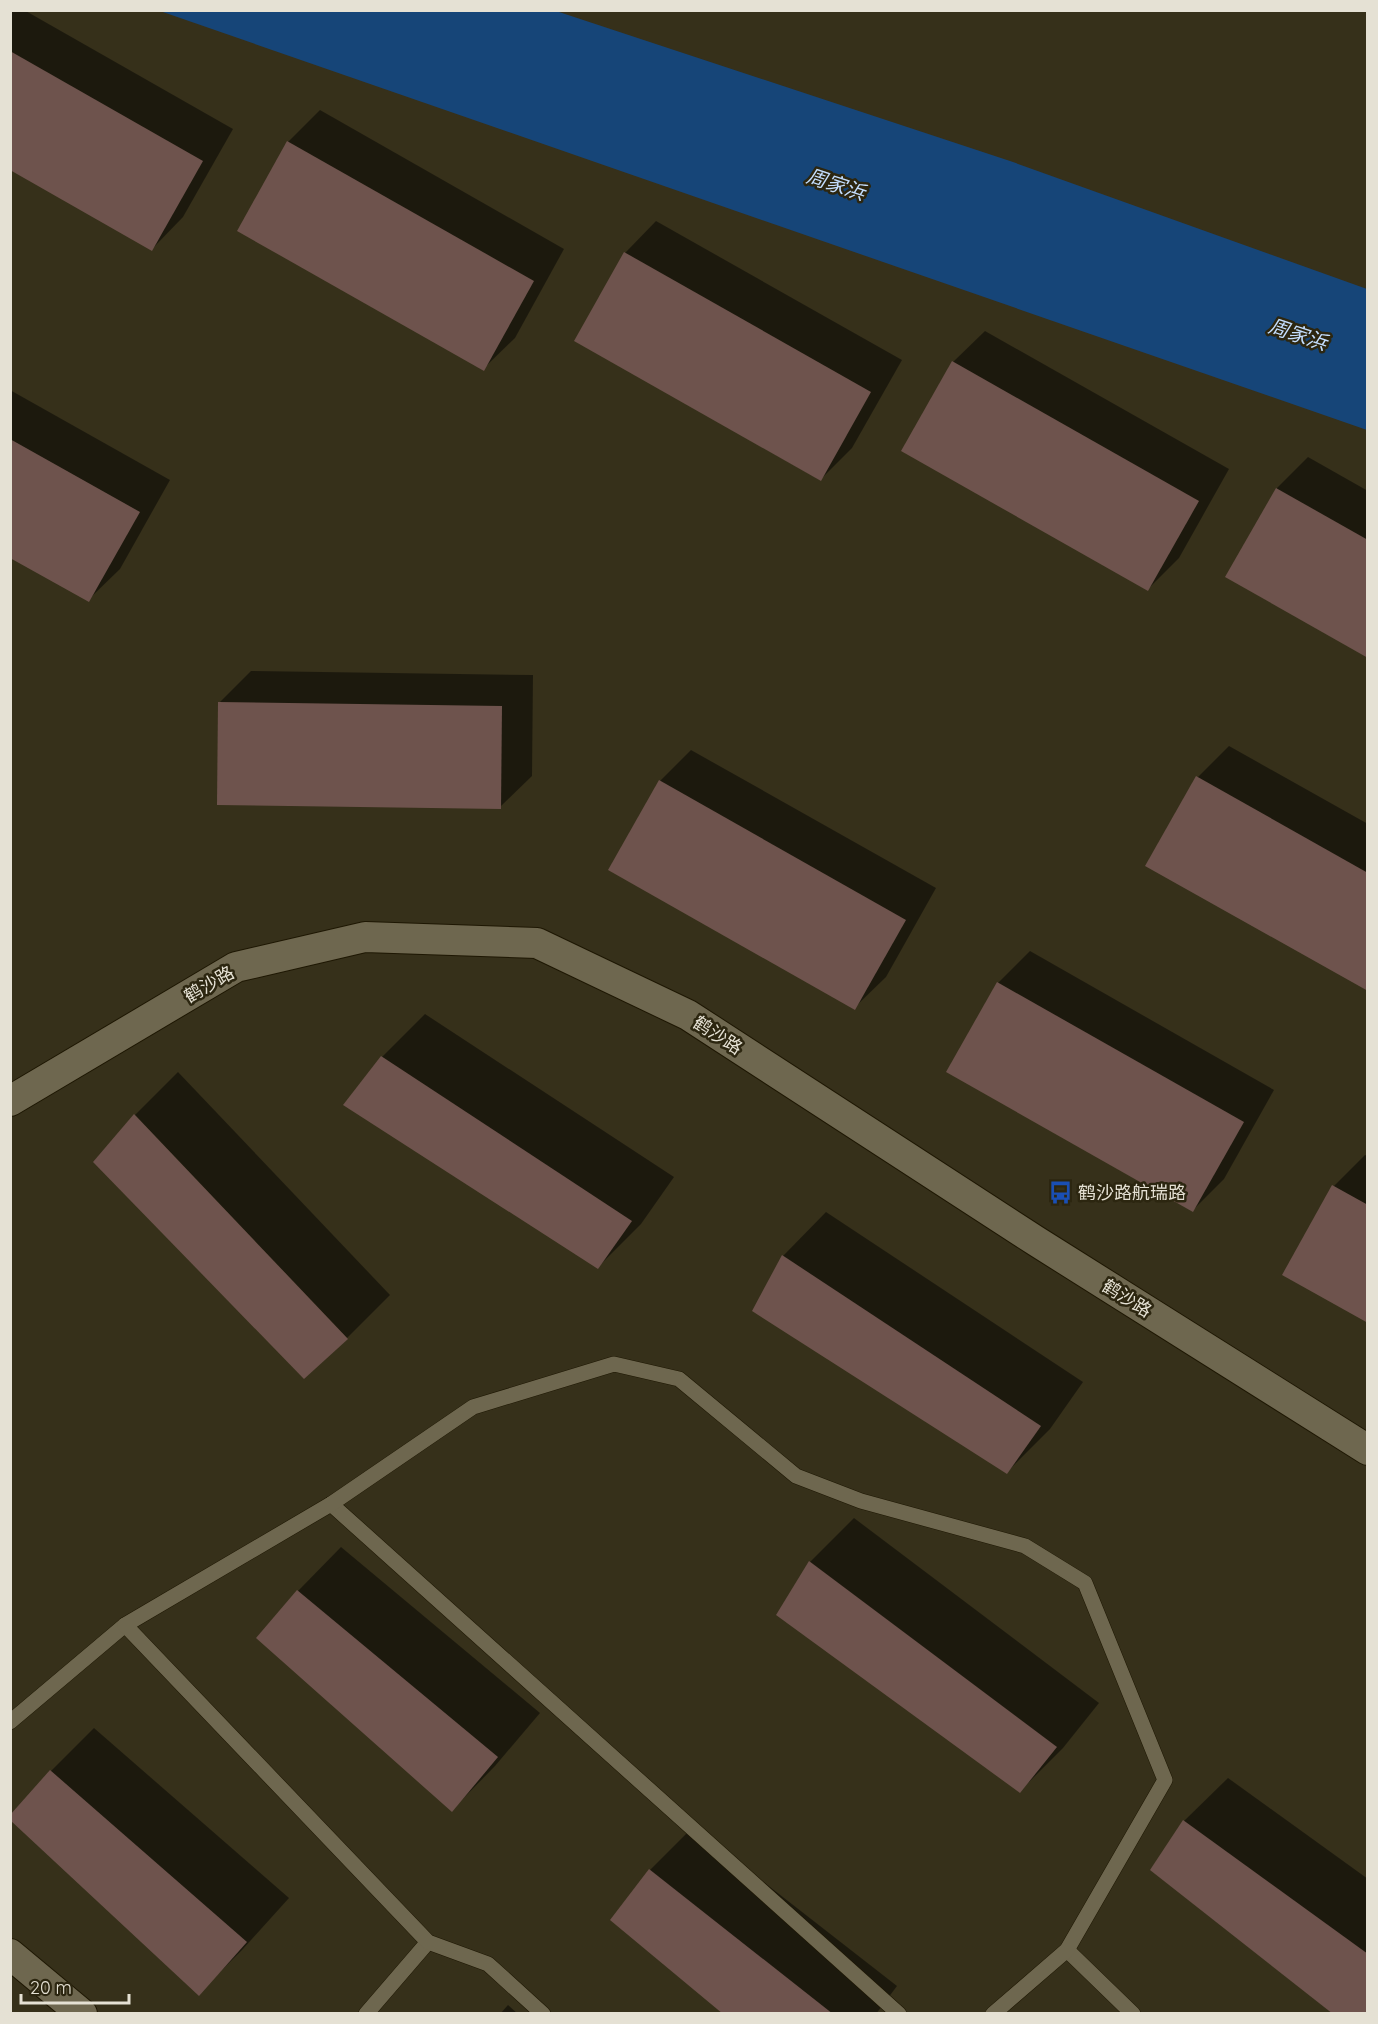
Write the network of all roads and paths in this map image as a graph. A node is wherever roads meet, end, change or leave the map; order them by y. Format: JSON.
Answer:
{"nodes":[{"id":1,"x":10,"y":1101,"type":"edge"},
{"id":2,"x":1368,"y":1450,"type":"edge"},
{"id":3,"x":331,"y":1504,"type":"junction"},
{"id":4,"x":125,"y":1624,"type":"junction"},
{"id":5,"x":10,"y":1722,"type":"edge"},
{"id":6,"x":428,"y":1942,"type":"junction"},
{"id":7,"x":1067,"y":1950,"type":"junction"},
{"id":8,"x":10,"y":1954,"type":"edge"},
{"id":9,"x":82,"y":2013,"type":"edge"},
{"id":10,"x":366,"y":2013,"type":"edge"},
{"id":11,"x":543,"y":2013,"type":"edge"},
{"id":12,"x":899,"y":2013,"type":"edge"},
{"id":13,"x":993,"y":2013,"type":"edge"},
{"id":14,"x":1133,"y":2013,"type":"edge"}],
"edges":[{"from":1,"to":2,"type":"street","name":"鹤沙路"},
{"from":3,"to":4,"type":"lane"},
{"from":3,"to":7,"type":"lane"},
{"from":3,"to":12,"type":"lane"},
{"from":4,"to":5,"type":"lane"},
{"from":4,"to":6,"type":"lane"},
{"from":6,"to":10,"type":"lane"},
{"from":6,"to":11,"type":"lane"},
{"from":7,"to":13,"type":"lane"},
{"from":7,"to":14,"type":"lane"},
{"from":8,"to":9,"type":"street"}]}
